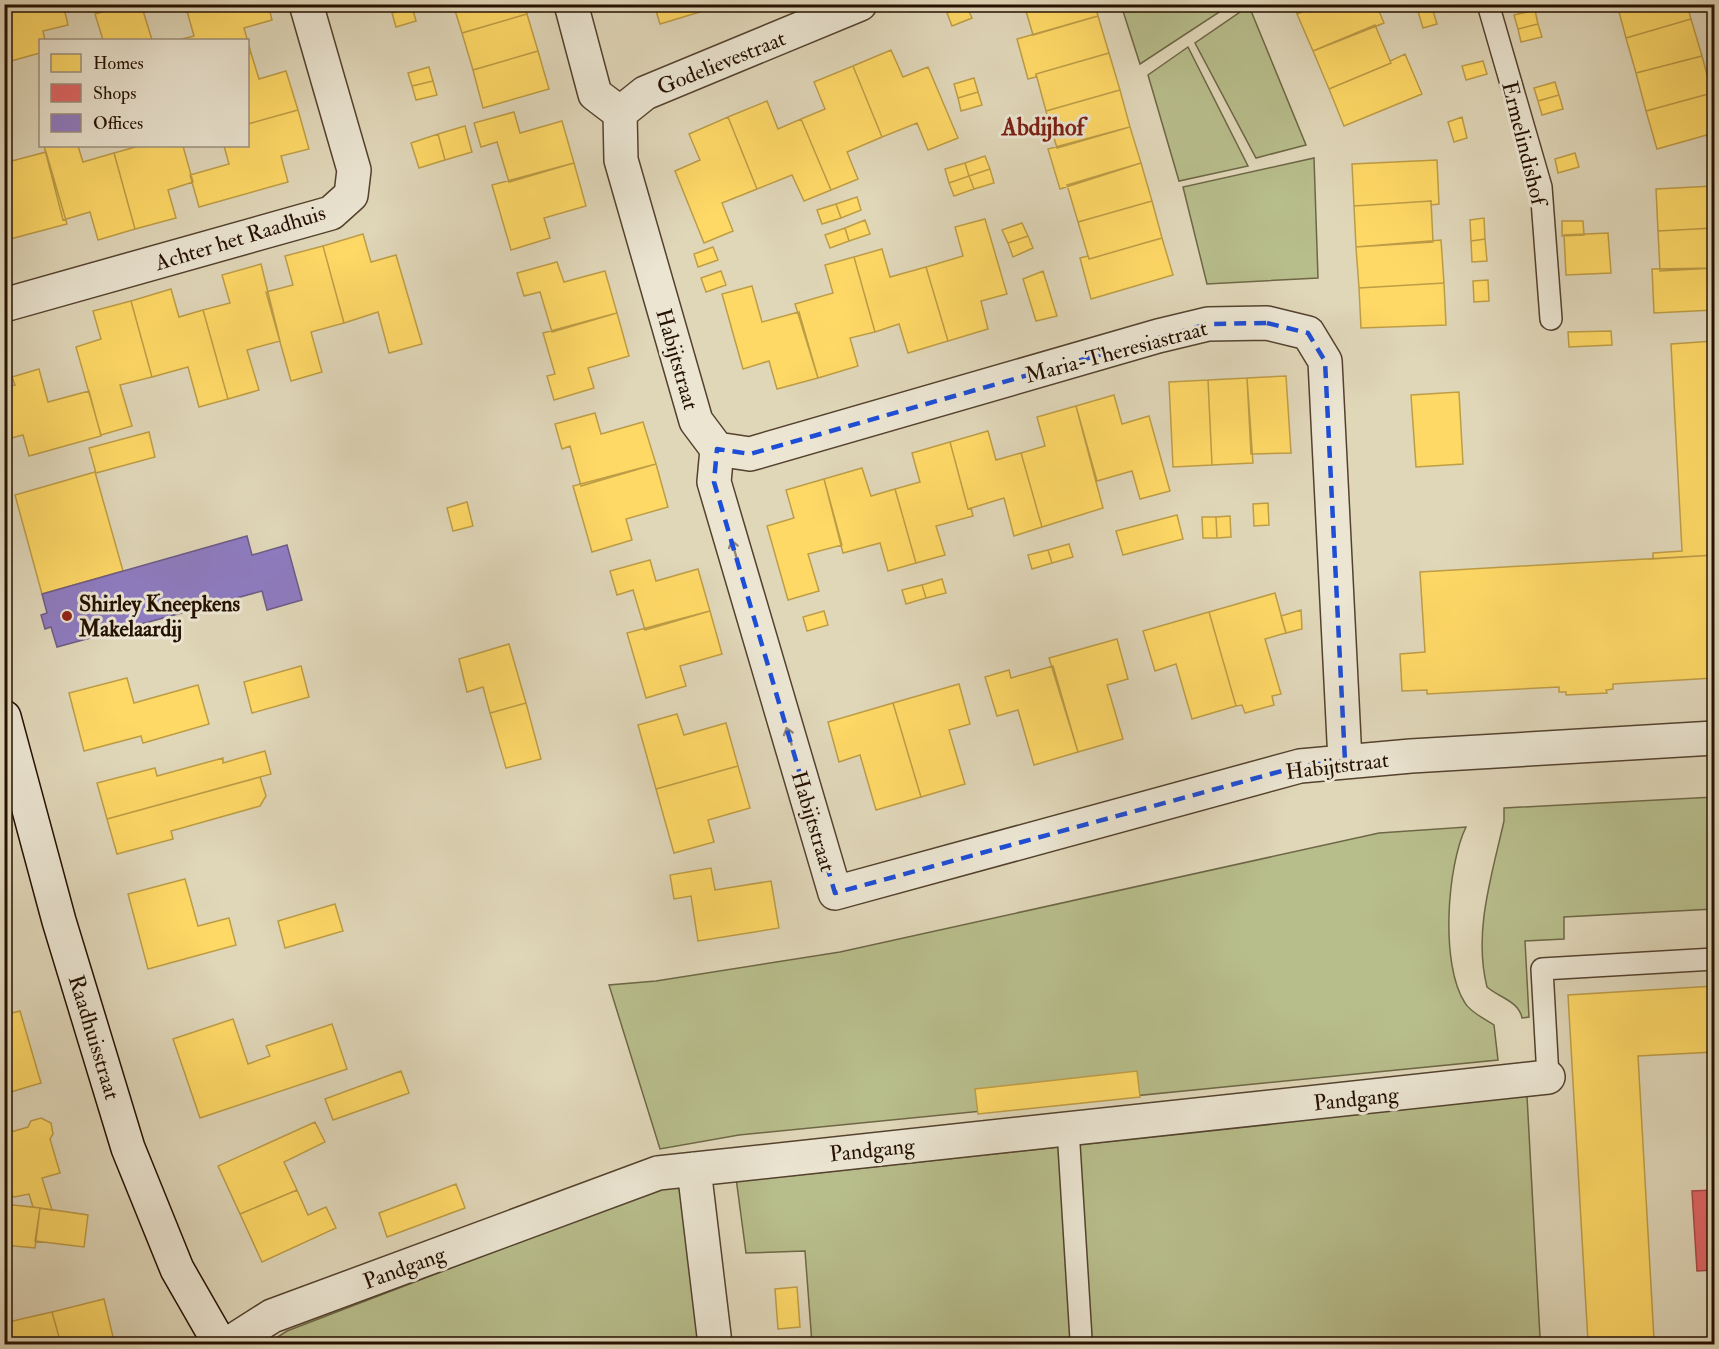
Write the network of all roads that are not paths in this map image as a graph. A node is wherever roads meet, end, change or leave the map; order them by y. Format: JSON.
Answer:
{"nodes":[{"id":1,"x":306,"y":4,"type":"edge"},
{"id":2,"x":571,"y":4,"type":"edge"},
{"id":3,"x":860,"y":4,"type":"edge"},
{"id":4,"x":1488,"y":4,"type":"edge"},
{"id":5,"x":620,"y":113,"type":"junction"},
{"id":6,"x":4,"y":305,"type":"edge"},
{"id":7,"x":1551,"y":319,"type":"dead end"},
{"id":8,"x":717,"y":449,"type":"junction"},
{"id":9,"x":4,"y":717,"type":"edge"},
{"id":10,"x":1714,"y":738,"type":"edge"},
{"id":11,"x":1345,"y":761,"type":"junction"},
{"id":12,"x":1714,"y":959,"type":"edge"},
{"id":13,"x":1548,"y":1077,"type":"joint"},
{"id":14,"x":1068,"y":1129,"type":"junction"},
{"id":15,"x":694,"y":1168,"type":"junction"},
{"id":16,"x":1081,"y":1339,"type":"dead end"},
{"id":17,"x":220,"y":1344,"type":"edge"},
{"id":18,"x":228,"y":1344,"type":"edge"},
{"id":19,"x":715,"y":1344,"type":"edge"}],
"edges":[{"from":1,"to":6,"type":"street","name":"Achter het Raadhuis"},
{"from":2,"to":5,"type":"street"},
{"from":3,"to":5,"type":"street","name":"Godelievestraat"},
{"from":4,"to":7,"type":"lane","name":"Ermelindishof"},
{"from":5,"to":8,"type":"street","name":"Habijtstraat"},
{"from":11,"to":8,"type":"street","name":"Habijtstraat","one_way":true},
{"from":8,"to":11,"type":"street","name":"Maria-Theresiastraat"},
{"from":9,"to":17,"type":"street","name":"Raadhuisstraat"},
{"from":10,"to":11,"type":"street","name":"Habijtstraat"},
{"from":12,"to":13,"type":"lane"},
{"from":13,"to":14,"type":"street","name":"Pandgang"},
{"from":14,"to":15,"type":"street","name":"Pandgang"},
{"from":14,"to":16,"type":"lane"},
{"from":15,"to":18,"type":"street","name":"Pandgang"},
{"from":15,"to":19,"type":"street"}]}
